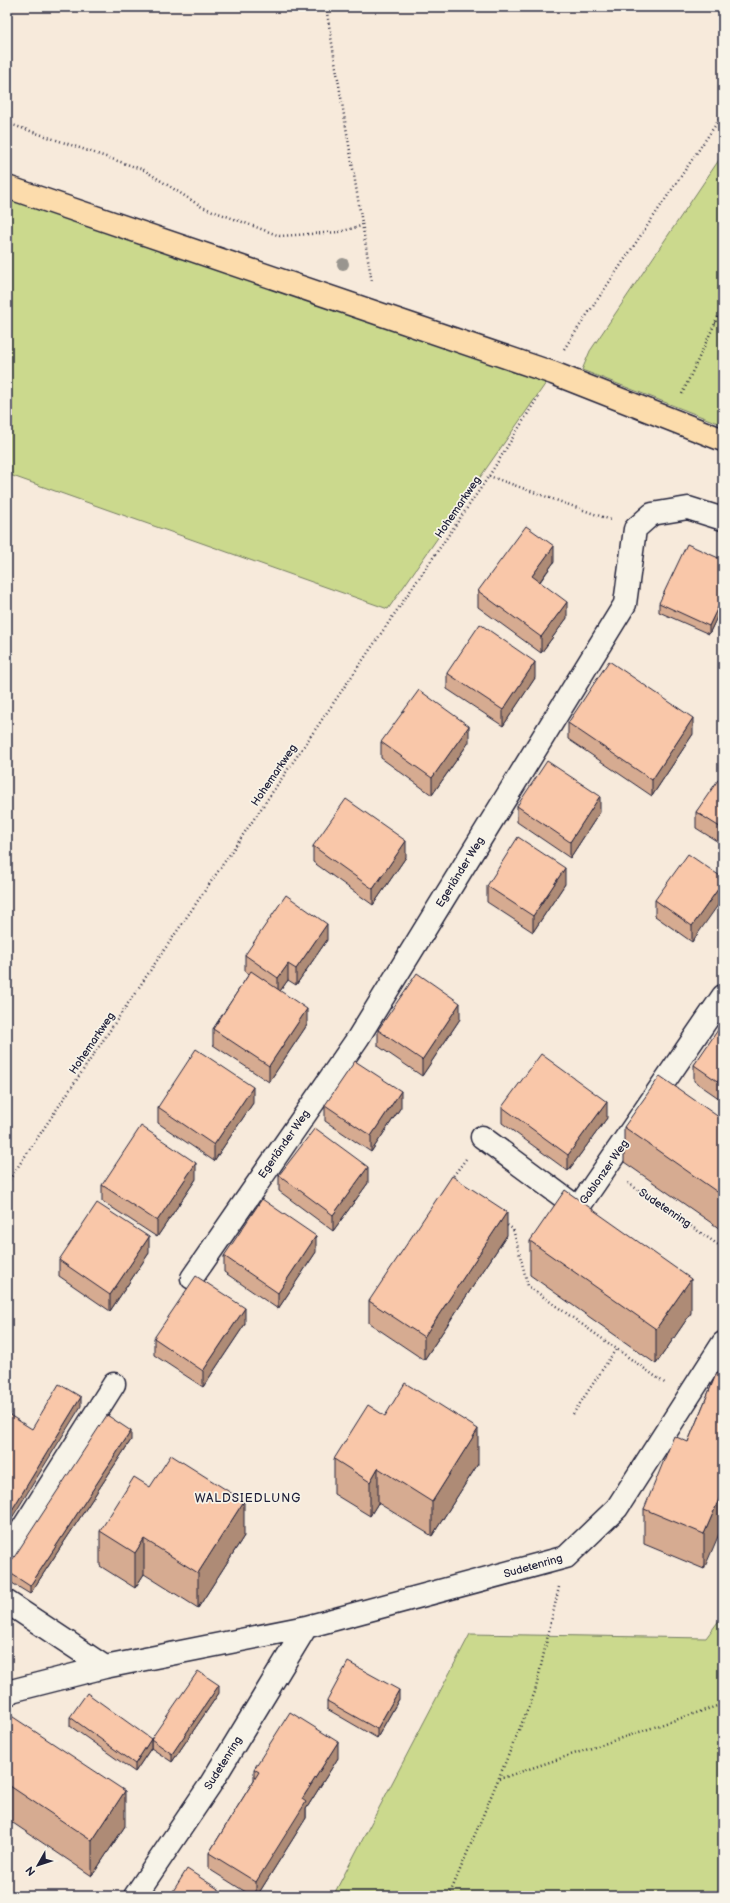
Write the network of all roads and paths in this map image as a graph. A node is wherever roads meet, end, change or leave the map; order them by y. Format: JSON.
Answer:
{"nodes":[{"id":1,"x":326,"y":7,"type":"edge"},
{"id":2,"x":723,"y":114,"type":"edge"},
{"id":3,"x":7,"y":123,"type":"edge"},
{"id":4,"x":7,"y":188,"type":"edge"},
{"id":5,"x":723,"y":306,"type":"edge"},
{"id":6,"x":715,"y":323,"type":"junction"},
{"id":7,"x":723,"y":325,"type":"edge"},
{"id":8,"x":553,"y":373,"type":"junction"},
{"id":9,"x":681,"y":396,"type":"dead end"},
{"id":10,"x":723,"y":440,"type":"edge"},
{"id":11,"x":489,"y":476,"type":"junction"},
{"id":12,"x":723,"y":519,"type":"edge"},
{"id":13,"x":635,"y":529,"type":"junction"},
{"id":14,"x":723,"y":996,"type":"edge"},
{"id":15,"x":482,"y":1137,"type":"joint"},
{"id":16,"x":607,"y":1169,"type":"junction"},
{"id":17,"x":448,"y":1182,"type":"edge"},
{"id":18,"x":7,"y":1184,"type":"edge"},
{"id":19,"x":500,"y":1220,"type":"edge"},
{"id":20,"x":723,"y":1248,"type":"edge"},
{"id":21,"x":192,"y":1278,"type":"dead end"},
{"id":22,"x":723,"y":1343,"type":"edge"},
{"id":23,"x":616,"y":1349,"type":"junction"},
{"id":24,"x":114,"y":1384,"type":"dead end"},
{"id":25,"x":687,"y":1399,"type":"junction"},
{"id":26,"x":574,"y":1414,"type":"dead end"},
{"id":27,"x":7,"y":1553,"type":"edge"},
{"id":28,"x":566,"y":1557,"type":"junction"},
{"id":29,"x":7,"y":1602,"type":"edge"},
{"id":30,"x":306,"y":1627,"type":"junction"},
{"id":31,"x":105,"y":1667,"type":"junction"},
{"id":32,"x":7,"y":1695,"type":"edge"},
{"id":33,"x":723,"y":1704,"type":"edge"},
{"id":34,"x":499,"y":1779,"type":"junction"},
{"id":35,"x":135,"y":1896,"type":"edge"},
{"id":36,"x":449,"y":1896,"type":"edge"}],
"edges":[{"from":1,"to":3,"type":"path"},
{"from":2,"to":8,"type":"path","name":"Hohemarkweg"},
{"from":4,"to":8,"type":"main road"},
{"from":5,"to":6,"type":"path"},
{"from":6,"to":7,"type":"path"},
{"from":6,"to":9,"type":"path"},
{"from":8,"to":10,"type":"main road"},
{"from":8,"to":11,"type":"path","name":"Hohemarkweg"},
{"from":11,"to":13,"type":"path"},
{"from":11,"to":18,"type":"path","name":"Hohemarkweg"},
{"from":12,"to":13,"type":"street"},
{"from":13,"to":21,"type":"street","name":"Egerländer Weg"},
{"from":14,"to":16,"type":"street","name":"Gablonzer Weg"},
{"from":15,"to":16,"type":"street","name":"Gablonzer Weg"},
{"from":15,"to":17,"type":"path"},
{"from":16,"to":20,"type":"path","name":"Sudetenring"},
{"from":19,"to":23,"type":"path"},
{"from":22,"to":25,"type":"street","name":"Sudetenring"},
{"from":23,"to":25,"type":"path"},
{"from":23,"to":26,"type":"path"},
{"from":24,"to":27,"type":"street"},
{"from":25,"to":28,"type":"street","name":"Sudetenring"},
{"from":28,"to":30,"type":"street","name":"Sudetenring"},
{"from":28,"to":34,"type":"path"},
{"from":29,"to":31,"type":"street"},
{"from":30,"to":31,"type":"street","name":"Sudetenring"},
{"from":30,"to":35,"type":"street","name":"Sudetenring"},
{"from":31,"to":32,"type":"street","name":"Sudetenring"},
{"from":33,"to":34,"type":"path"},
{"from":34,"to":36,"type":"path"}]}
